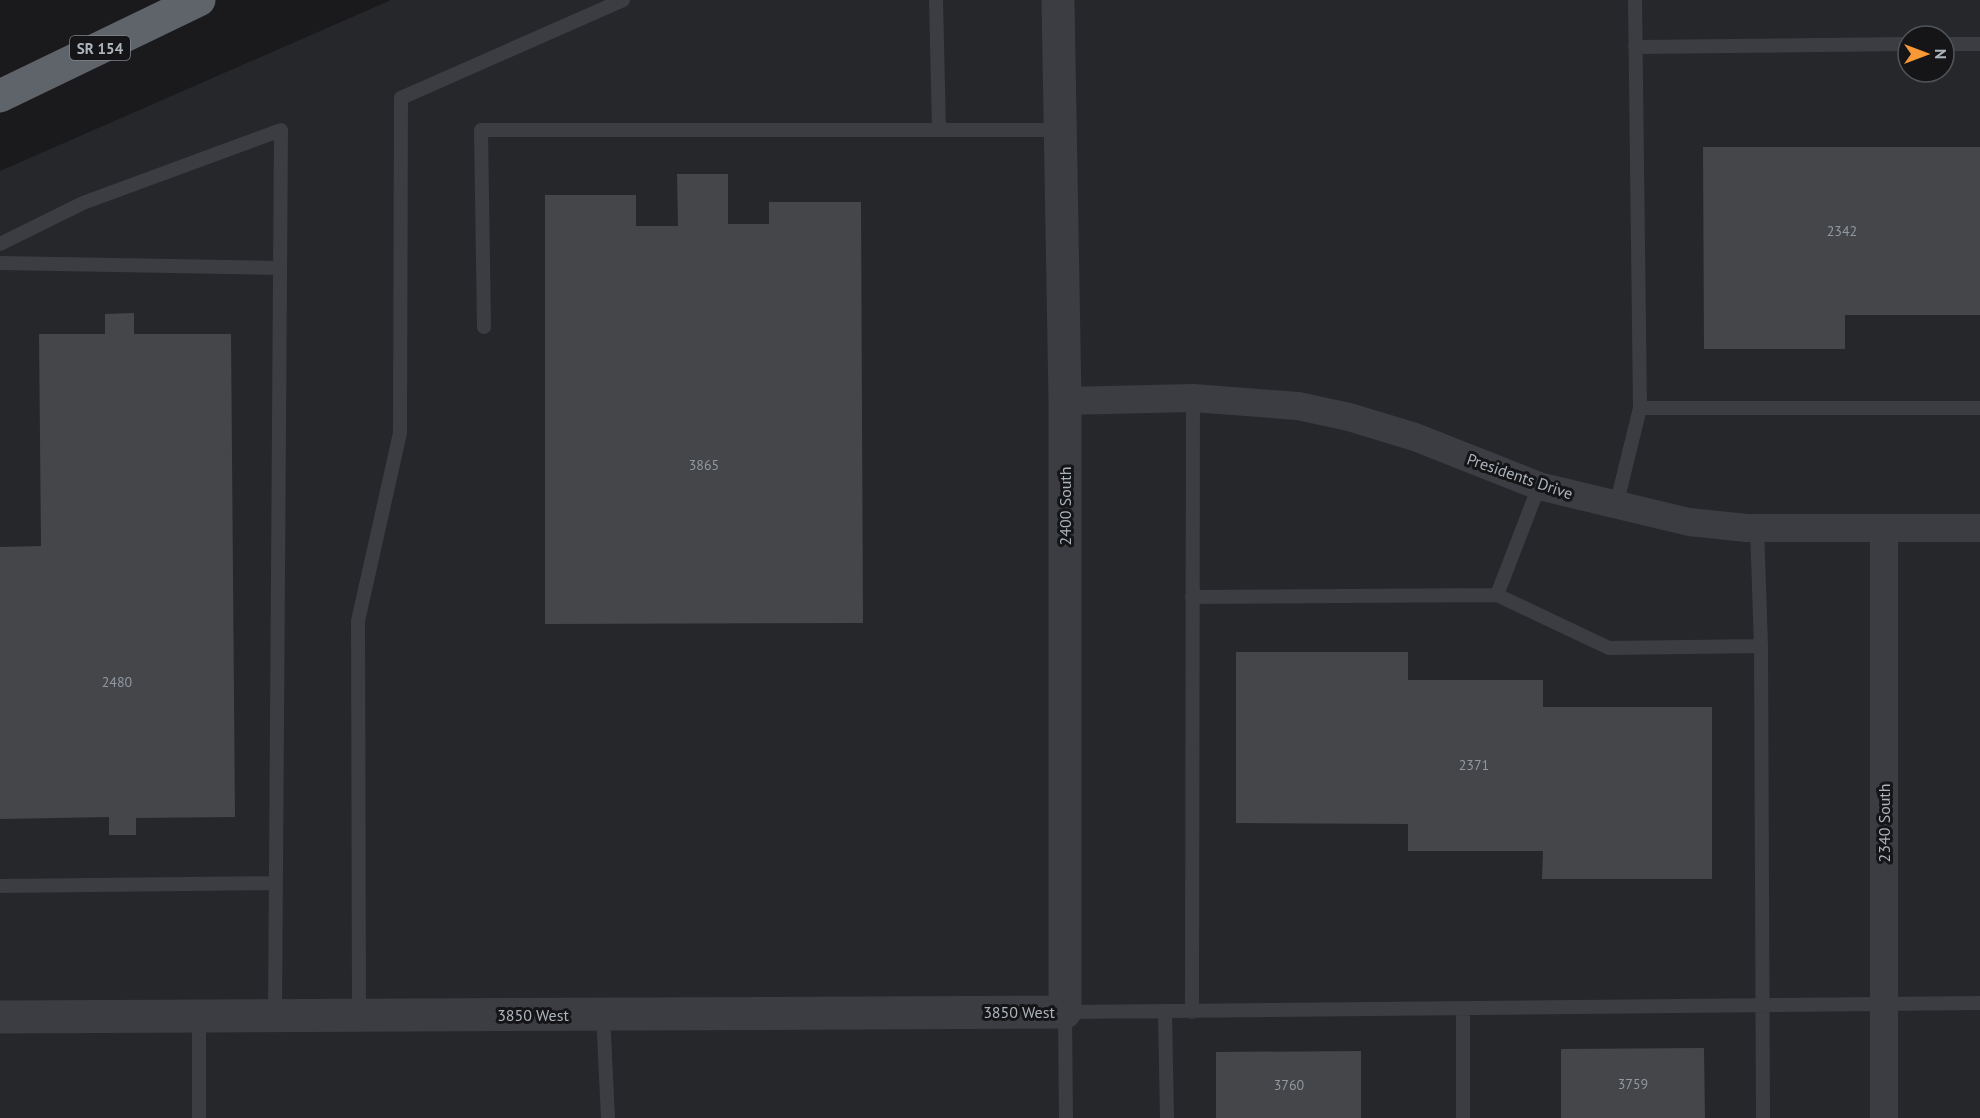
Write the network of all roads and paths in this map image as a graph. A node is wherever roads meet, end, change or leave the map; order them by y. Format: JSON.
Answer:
{"nodes":[{"id":1,"x":200,"y":0,"type":"edge"},
{"id":2,"x":623,"y":0,"type":"edge"},
{"id":3,"x":936,"y":0,"type":"edge"},
{"id":4,"x":1058,"y":0,"type":"edge"},
{"id":5,"x":1635,"y":0,"type":"edge"},
{"id":6,"x":1896,"y":44,"type":"edge"},
{"id":7,"x":1956,"y":44,"type":"edge"},
{"id":8,"x":1980,"y":44,"type":"edge"},
{"id":9,"x":1635,"y":46,"type":"junction"},
{"id":10,"x":0,"y":96,"type":"edge"},
{"id":11,"x":939,"y":130,"type":"junction"},
{"id":12,"x":1060,"y":130,"type":"junction"},
{"id":13,"x":0,"y":244,"type":"edge"},
{"id":14,"x":0,"y":262,"type":"edge"},
{"id":15,"x":280,"y":268,"type":"junction"},
{"id":16,"x":484,"y":327,"type":"dead end"},
{"id":17,"x":1193,"y":398,"type":"junction"},
{"id":18,"x":1065,"y":401,"type":"junction"},
{"id":19,"x":1640,"y":408,"type":"junction"},
{"id":20,"x":1980,"y":408,"type":"edge"},
{"id":21,"x":1539,"y":486,"type":"junction"},
{"id":22,"x":1616,"y":506,"type":"junction"},
{"id":23,"x":1757,"y":528,"type":"junction"},
{"id":24,"x":1980,"y":528,"type":"edge"},
{"id":25,"x":1884,"y":529,"type":"junction"},
{"id":26,"x":1497,"y":595,"type":"junction"},
{"id":27,"x":1192,"y":597,"type":"junction"},
{"id":28,"x":1761,"y":646,"type":"junction"},
{"id":29,"x":276,"y":883,"type":"junction"},
{"id":30,"x":0,"y":886,"type":"edge"},
{"id":31,"x":1884,"y":1003,"type":"junction"},
{"id":32,"x":1980,"y":1003,"type":"edge"},
{"id":33,"x":1762,"y":1004,"type":"junction"},
{"id":34,"x":1463,"y":1008,"type":"junction"},
{"id":35,"x":1065,"y":1012,"type":"junction"},
{"id":36,"x":1165,"y":1012,"type":"junction"},
{"id":37,"x":1192,"y":1012,"type":"junction"},
{"id":38,"x":603,"y":1014,"type":"junction"},
{"id":39,"x":359,"y":1015,"type":"junction"},
{"id":40,"x":199,"y":1016,"type":"junction"},
{"id":41,"x":275,"y":1016,"type":"junction"},
{"id":42,"x":0,"y":1017,"type":"edge"},
{"id":43,"x":199,"y":1118,"type":"edge"},
{"id":44,"x":608,"y":1118,"type":"edge"},
{"id":45,"x":1066,"y":1118,"type":"edge"},
{"id":46,"x":1167,"y":1118,"type":"edge"},
{"id":47,"x":1463,"y":1118,"type":"edge"},
{"id":48,"x":1763,"y":1118,"type":"edge"},
{"id":49,"x":1884,"y":1118,"type":"edge"}],
"edges":[{"from":1,"to":10,"type":"highway","number":"SR 154"},
{"from":2,"to":39,"type":"lane"},
{"from":3,"to":11,"type":"lane"},
{"from":4,"to":12,"type":"street","name":"2400 South"},
{"from":5,"to":9,"type":"lane"},
{"from":6,"to":9,"type":"lane"},
{"from":7,"to":8,"type":"lane"},
{"from":9,"to":19,"type":"lane"},
{"from":11,"to":12,"type":"lane"},
{"from":11,"to":16,"type":"lane"},
{"from":12,"to":18,"type":"street","name":"2400 South"},
{"from":13,"to":15,"type":"lane"},
{"from":14,"to":15,"type":"lane"},
{"from":15,"to":29,"type":"lane"},
{"from":17,"to":18,"type":"street","name":"Presidents Drive"},
{"from":17,"to":21,"type":"street","name":"Presidents Drive"},
{"from":17,"to":27,"type":"lane"},
{"from":18,"to":35,"type":"street","name":"2400 South"},
{"from":19,"to":20,"type":"lane"},
{"from":19,"to":22,"type":"lane"},
{"from":21,"to":22,"type":"street","name":"Presidents Drive"},
{"from":21,"to":26,"type":"lane"},
{"from":22,"to":23,"type":"street","name":"Presidents Drive"},
{"from":23,"to":25,"type":"street","name":"Presidents Drive"},
{"from":23,"to":28,"type":"lane"},
{"from":24,"to":25,"type":"street","name":"Presidents Drive"},
{"from":25,"to":31,"type":"street","name":"2340 South"},
{"from":26,"to":27,"type":"lane"},
{"from":26,"to":28,"type":"lane"},
{"from":27,"to":37,"type":"lane"},
{"from":28,"to":33,"type":"lane"},
{"from":29,"to":30,"type":"lane"},
{"from":29,"to":41,"type":"lane"},
{"from":31,"to":32,"type":"lane"},
{"from":31,"to":33,"type":"lane"},
{"from":31,"to":49,"type":"street","name":"2340 South"},
{"from":33,"to":34,"type":"lane"},
{"from":33,"to":48,"type":"lane"},
{"from":34,"to":37,"type":"lane"},
{"from":34,"to":47,"type":"lane"},
{"from":35,"to":36,"type":"lane"},
{"from":35,"to":38,"type":"street","name":"3850 West"},
{"from":35,"to":45,"type":"lane"},
{"from":36,"to":37,"type":"lane"},
{"from":36,"to":46,"type":"lane"},
{"from":38,"to":39,"type":"street","name":"3850 West"},
{"from":38,"to":44,"type":"lane"},
{"from":39,"to":41,"type":"street","name":"3850 West"},
{"from":40,"to":41,"type":"street","name":"3850 West"},
{"from":40,"to":42,"type":"street","name":"3850 West"},
{"from":40,"to":43,"type":"lane"}]}
